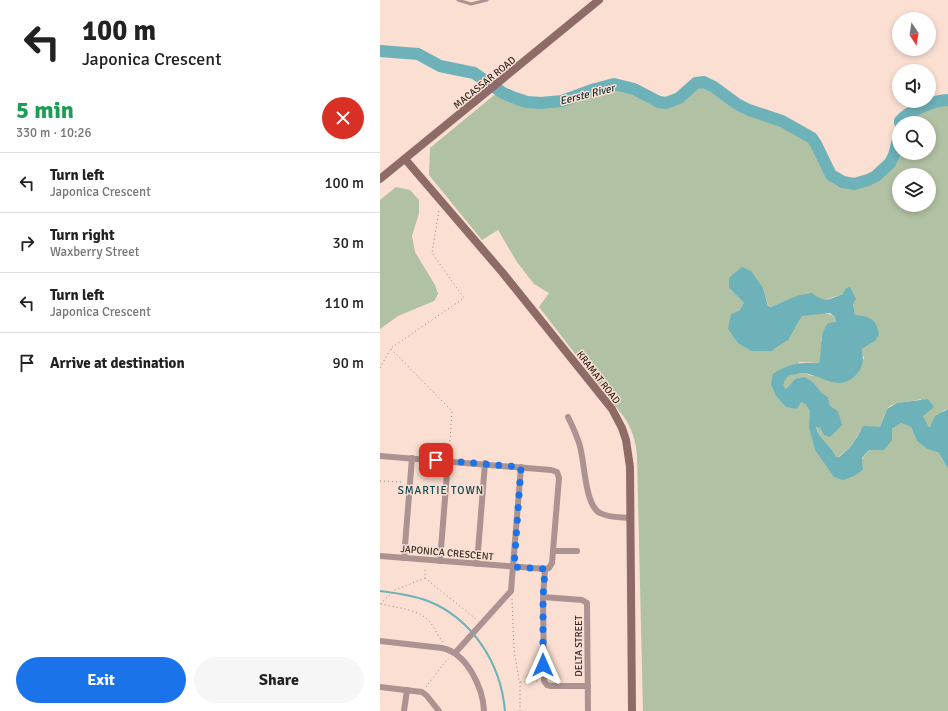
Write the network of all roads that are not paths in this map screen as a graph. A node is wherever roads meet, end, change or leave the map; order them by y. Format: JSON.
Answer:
{"nodes":[{"id":1,"x":458,"y":0,"type":"edge"},
{"id":2,"x":487,"y":0,"type":"edge"},
{"id":3,"x":600,"y":0,"type":"edge"},
{"id":4,"x":405,"y":159,"type":"junction"},
{"id":5,"x":380,"y":179,"type":"edge"},
{"id":6,"x":568,"y":417,"type":"dead end"},
{"id":7,"x":380,"y":456,"type":"edge"},
{"id":8,"x":412,"y":458,"type":"junction"},
{"id":9,"x":448,"y":461,"type":"junction"},
{"id":10,"x":484,"y":463,"type":"junction"},
{"id":11,"x":521,"y":467,"type":"junction"},
{"id":12,"x":630,"y":518,"type":"junction"},
{"id":13,"x":553,"y":551,"type":"junction"},
{"id":14,"x":577,"y":551,"type":"dead end"},
{"id":15,"x":380,"y":556,"type":"edge"},
{"id":16,"x":404,"y":558,"type":"junction"},
{"id":17,"x":440,"y":561,"type":"junction"},
{"id":18,"x":477,"y":564,"type":"junction"},
{"id":19,"x":514,"y":567,"type":"junction"},
{"id":20,"x":545,"y":569,"type":"junction"},
{"id":21,"x":543,"y":597,"type":"junction"},
{"id":22,"x":380,"y":641,"type":"edge"},
{"id":23,"x":453,"y":652,"type":"junction"},
{"id":24,"x":588,"y":686,"type":"junction"},
{"id":25,"x":380,"y":687,"type":"edge"},
{"id":26,"x":407,"y":690,"type":"junction"},
{"id":27,"x":404,"y":711,"type":"edge"},
{"id":28,"x":438,"y":711,"type":"edge"},
{"id":29,"x":484,"y":711,"type":"edge"},
{"id":30,"x":588,"y":711,"type":"edge"},
{"id":31,"x":632,"y":711,"type":"edge"}],
"edges":[{"from":1,"to":2,"type":"lane"},
{"from":3,"to":4,"type":"street","name":"MACASSAR ROAD"},
{"from":4,"to":5,"type":"street","name":"MACASSAR ROAD"},
{"from":4,"to":12,"type":"street","name":"KRAMAT ROAD"},
{"from":6,"to":12,"type":"street"},
{"from":7,"to":8,"type":"street"},
{"from":8,"to":9,"type":"street"},
{"from":8,"to":16,"type":"street"},
{"from":9,"to":10,"type":"street"},
{"from":9,"to":17,"type":"street"},
{"from":10,"to":11,"type":"street"},
{"from":10,"to":18,"type":"street"},
{"from":11,"to":13,"type":"street"},
{"from":11,"to":19,"type":"street"},
{"from":12,"to":31,"type":"street","name":"KRAMAT ROAD"},
{"from":13,"to":14,"type":"street"},
{"from":13,"to":20,"type":"street"},
{"from":15,"to":16,"type":"street","name":"JAPONICA CRESCENT"},
{"from":16,"to":17,"type":"street","name":"JAPONICA CRESCENT"},
{"from":17,"to":18,"type":"street","name":"JAPONICA CRESCENT"},
{"from":18,"to":19,"type":"street","name":"JAPONICA CRESCENT"},
{"from":19,"to":20,"type":"street","name":"JAPONICA CRESCENT"},
{"from":19,"to":23,"type":"street"},
{"from":20,"to":21,"type":"street"},
{"from":21,"to":24,"type":"street","name":"DELTA STREET"},
{"from":21,"to":24,"type":"street"},
{"from":22,"to":23,"type":"street"},
{"from":23,"to":29,"type":"street"},
{"from":24,"to":30,"type":"street","name":"DELTA STREET"},
{"from":25,"to":26,"type":"street"},
{"from":26,"to":27,"type":"street"},
{"from":26,"to":28,"type":"street"}]}
